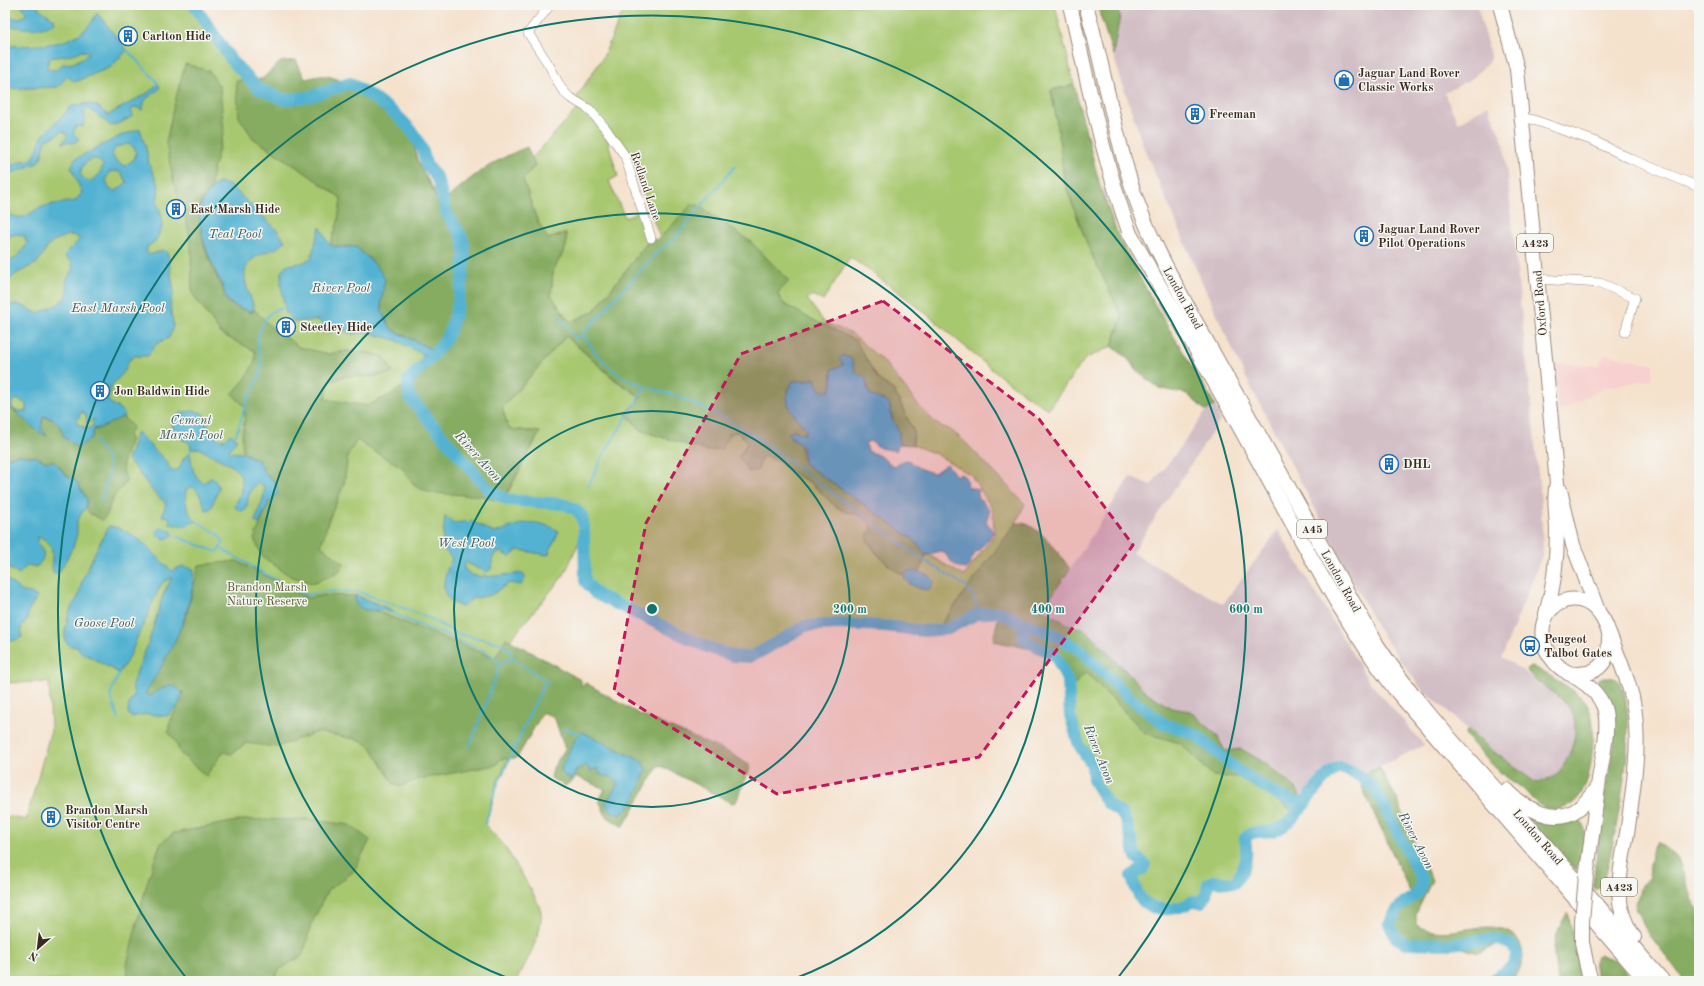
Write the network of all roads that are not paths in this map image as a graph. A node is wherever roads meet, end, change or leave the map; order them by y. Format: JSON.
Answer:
{"nodes":[{"id":1,"x":550,"y":5,"type":"edge"},
{"id":2,"x":1070,"y":5,"type":"edge"},
{"id":3,"x":1086,"y":5,"type":"edge"},
{"id":4,"x":1500,"y":5,"type":"edge"},
{"id":5,"x":1522,"y":119,"type":"junction"},
{"id":6,"x":1699,"y":187,"type":"edge"},
{"id":7,"x":651,"y":238,"type":"dead end"},
{"id":8,"x":1538,"y":279,"type":"junction"},
{"id":9,"x":1625,"y":332,"type":"dead end"},
{"id":10,"x":1557,"y":483,"type":"junction"},
{"id":11,"x":1598,"y":612,"type":"junction"},
{"id":12,"x":1545,"y":617,"type":"junction"},
{"id":13,"x":1609,"y":635,"type":"junction"},
{"id":14,"x":1568,"y":673,"type":"junction"},
{"id":15,"x":1427,"y":711,"type":"junction"},
{"id":16,"x":1598,"y":786,"type":"junction"},
{"id":17,"x":1591,"y":981,"type":"edge"},
{"id":18,"x":1646,"y":981,"type":"edge"},
{"id":19,"x":1663,"y":981,"type":"edge"},
{"id":20,"x":1670,"y":981,"type":"edge"}],
"edges":[{"from":1,"to":7,"type":"street","name":"Redland Lane"},
{"from":2,"to":18,"type":"highway","name":"London Road","number":"A45"},
{"from":3,"to":15,"type":"highway","name":"London Road","number":"A45"},
{"from":4,"to":5,"type":"highway","name":"Oxford Road","number":"A423"},
{"from":5,"to":6,"type":"street"},
{"from":5,"to":8,"type":"highway","name":"Oxford Road","number":"A423"},
{"from":8,"to":9,"type":"street"},
{"from":8,"to":10,"type":"highway","name":"Oxford Road","number":"A423"},
{"from":10,"to":11,"type":"highway","name":"Oxford Road","number":"A423"},
{"from":10,"to":12,"type":"highway","name":"Oxford Road","number":"A423"},
{"from":11,"to":12,"type":"highway"},
{"from":11,"to":13,"type":"highway"},
{"from":12,"to":14,"type":"highway"},
{"from":13,"to":14,"type":"highway"},
{"from":13,"to":20,"type":"highway","number":"A423"},
{"from":14,"to":16,"type":"highway","number":"A423"},
{"from":15,"to":16,"type":"highway"},
{"from":15,"to":19,"type":"highway","name":"London Road","number":"A45"},
{"from":16,"to":17,"type":"highway","number":"A423","bridge":true}]}
